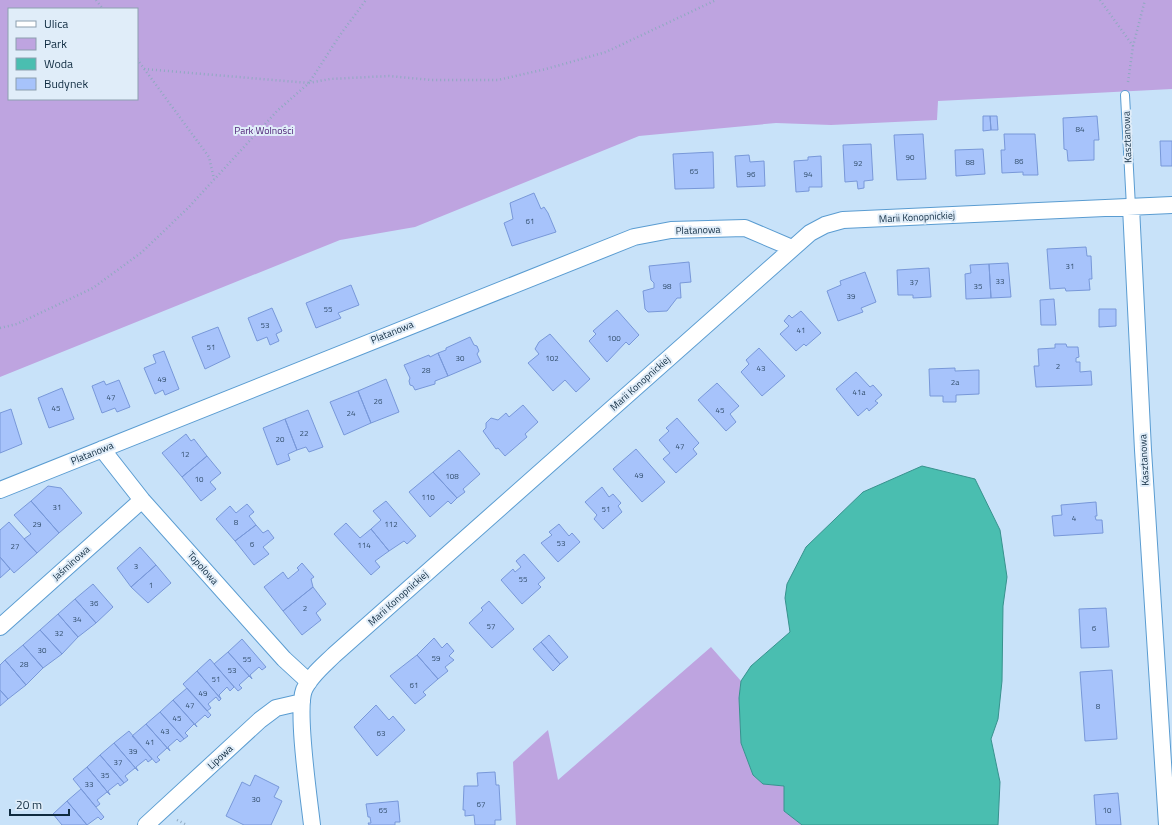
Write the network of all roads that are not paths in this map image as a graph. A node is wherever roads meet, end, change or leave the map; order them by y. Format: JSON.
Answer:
{"nodes":[{"id":1,"x":1126,"y":95,"type":"road end"},
{"id":2,"x":1172,"y":205,"type":"edge"},
{"id":3,"x":1131,"y":207,"type":"junction"},
{"id":4,"x":792,"y":248,"type":"junction"},
{"id":5,"x":102,"y":449,"type":"junction"},
{"id":6,"x":0,"y":490,"type":"edge"},
{"id":7,"x":142,"y":500,"type":"junction"},
{"id":8,"x":0,"y":627,"type":"edge"},
{"id":9,"x":309,"y":682,"type":"junction"},
{"id":10,"x":302,"y":702,"type":"junction"},
{"id":11,"x":146,"y":825,"type":"edge"},
{"id":12,"x":312,"y":825,"type":"edge"},
{"id":13,"x":1167,"y":825,"type":"edge"}],
"edges":[{"from":1,"to":3,"type":"lane","name":"Kasztanowa"},
{"from":2,"to":3,"type":"street","name":"Marii Konopnickiej"},
{"from":3,"to":4,"type":"street","name":"Marii Konopnickiej"},
{"from":3,"to":13,"type":"street","name":"Kasztanowa"},
{"from":4,"to":5,"type":"street","name":"Platanowa"},
{"from":4,"to":9,"type":"street","name":"Marii Konopnickiej"},
{"from":5,"to":6,"type":"street","name":"Platanowa"},
{"from":5,"to":7,"type":"street","name":"Topolowa"},
{"from":7,"to":8,"type":"street","name":"Jaśminowa"},
{"from":7,"to":9,"type":"street","name":"Topolowa"},
{"from":9,"to":10,"type":"street","name":"Marii Konopnickiej"},
{"from":10,"to":11,"type":"street","name":"Lipowa"},
{"from":10,"to":12,"type":"street","name":"Marii Konopnickiej"}]}
